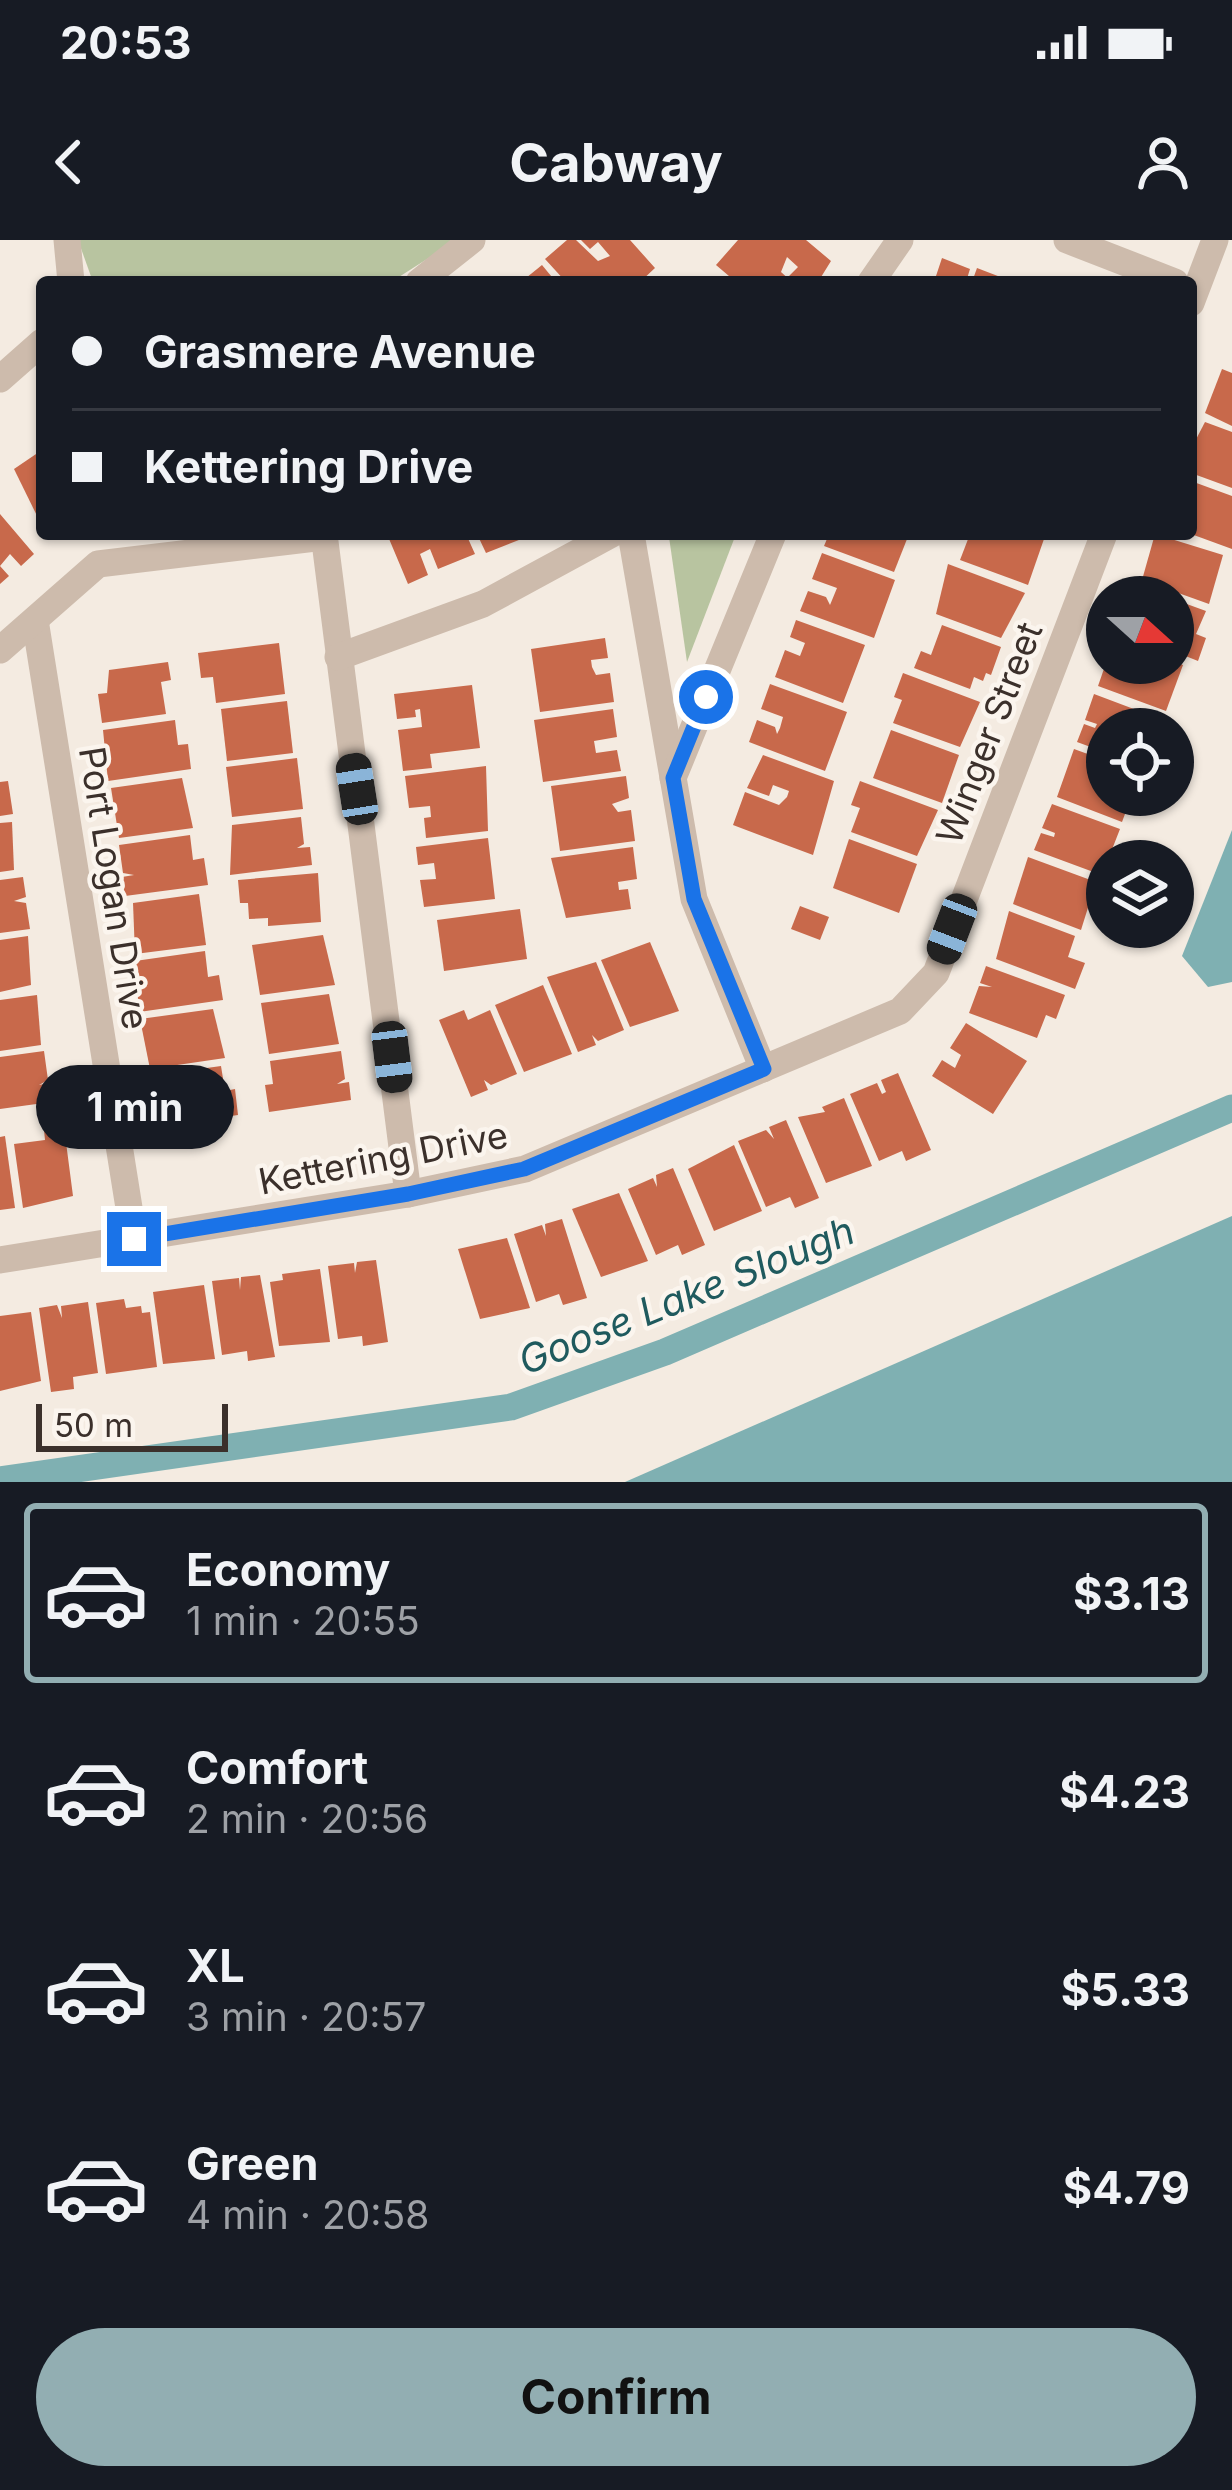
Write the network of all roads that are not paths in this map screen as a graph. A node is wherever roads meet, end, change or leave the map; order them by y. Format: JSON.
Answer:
{"nodes":[{"id":1,"x":67,"y":240,"type":"edge"},
{"id":2,"x":472,"y":240,"type":"edge"},
{"id":3,"x":900,"y":240,"type":"edge"},
{"id":4,"x":1067,"y":240,"type":"edge"},
{"id":5,"x":1215,"y":240,"type":"edge"},
{"id":6,"x":70,"y":276,"type":"edge"},
{"id":7,"x":427,"y":276,"type":"edge"},
{"id":8,"x":875,"y":276,"type":"edge"},
{"id":9,"x":1152,"y":276,"type":"edge"},
{"id":10,"x":1196,"y":276,"type":"edge"},
{"id":11,"x":36,"y":348,"type":"edge"},
{"id":12,"x":0,"y":379,"type":"edge"},
{"id":13,"x":292,"y":540,"type":"edge"},
{"id":14,"x":324,"y":540,"type":"edge"},
{"id":15,"x":601,"y":540,"type":"edge"},
{"id":16,"x":632,"y":540,"type":"edge"},
{"id":17,"x":771,"y":540,"type":"edge"},
{"id":18,"x":1102,"y":540,"type":"edge"},
{"id":19,"x":35,"y":620,"type":"junction"},
{"id":20,"x":0,"y":650,"type":"edge"},
{"id":21,"x":338,"y":657,"type":"junction"},
{"id":22,"x":673,"y":778,"type":"junction"},
{"id":23,"x":764,"y":1069,"type":"junction"},
{"id":24,"x":408,"y":1194,"type":"junction"},
{"id":25,"x":134,"y":1239,"type":"junction"},
{"id":26,"x":0,"y":1260,"type":"edge"}],
"edges":[{"from":1,"to":6,"type":"street"},
{"from":2,"to":7,"type":"street"},
{"from":3,"to":8,"type":"street"},
{"from":4,"to":9,"type":"street"},
{"from":5,"to":10,"type":"street"},
{"from":11,"to":12,"type":"street"},
{"from":13,"to":19,"type":"street"},
{"from":14,"to":21,"type":"street"},
{"from":15,"to":21,"type":"street"},
{"from":16,"to":22,"type":"street"},
{"from":17,"to":22,"type":"street"},
{"from":18,"to":23,"type":"street","name":"Winger Street"},
{"from":19,"to":20,"type":"street"},
{"from":19,"to":25,"type":"street","name":"Port Logan Drive"},
{"from":21,"to":24,"type":"street"},
{"from":22,"to":23,"type":"street"},
{"from":23,"to":24,"type":"street","name":"Kettering Drive"},
{"from":24,"to":25,"type":"street","name":"Kettering Drive"},
{"from":25,"to":26,"type":"street","name":"Kettering Drive"}]}
